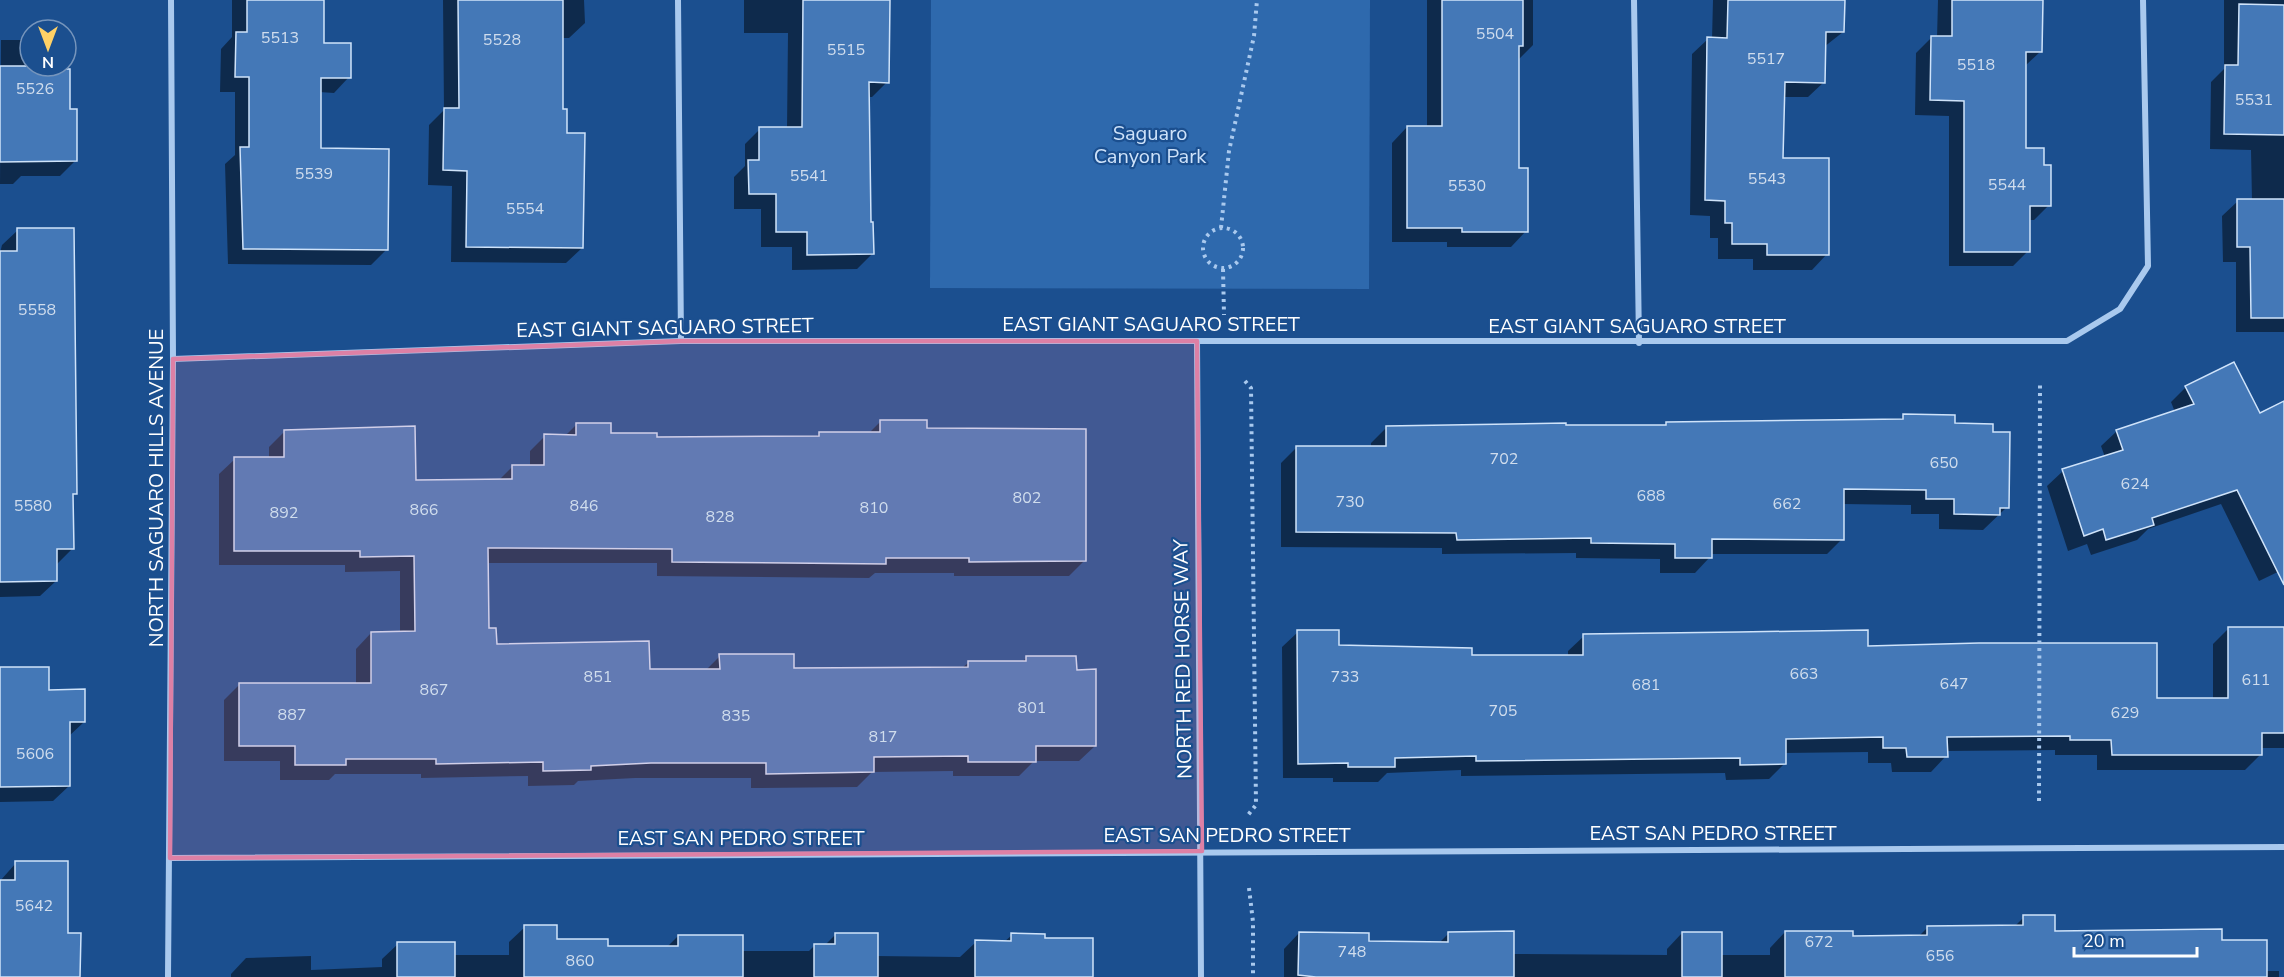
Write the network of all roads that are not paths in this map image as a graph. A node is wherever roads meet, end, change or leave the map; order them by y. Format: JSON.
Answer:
{"nodes":[{"id":1,"x":171,"y":0,"type":"edge"},
{"id":2,"x":678,"y":0,"type":"edge"},
{"id":3,"x":1634,"y":0,"type":"edge"},
{"id":4,"x":2143,"y":0,"type":"edge"},
{"id":5,"x":681,"y":341,"type":"junction"},
{"id":6,"x":1197,"y":341,"type":"junction"},
{"id":7,"x":1639,"y":343,"type":"junction"},
{"id":8,"x":173,"y":359,"type":"junction"},
{"id":9,"x":2284,"y":847,"type":"edge"},
{"id":10,"x":1202,"y":851,"type":"junction"},
{"id":11,"x":170,"y":858,"type":"junction"},
{"id":12,"x":168,"y":977,"type":"edge"},
{"id":13,"x":1201,"y":977,"type":"edge"}],
"edges":[{"from":1,"to":8,"type":"street","name":"NORTH SAGUARO HILLS AVENUE"},
{"from":2,"to":5,"type":"street"},
{"from":3,"to":7,"type":"street"},
{"from":4,"to":7,"type":"street","name":"EAST GIANT SAGUARO STREET"},
{"from":5,"to":6,"type":"street","name":"EAST GIANT SAGUARO STREET"},
{"from":5,"to":8,"type":"street","name":"EAST GIANT SAGUARO STREET"},
{"from":6,"to":7,"type":"street","name":"EAST GIANT SAGUARO STREET"},
{"from":6,"to":10,"type":"street","name":"NORTH RED HORSE WAY"},
{"from":8,"to":11,"type":"street","name":"NORTH SAGUARO HILLS AVENUE"},
{"from":9,"to":10,"type":"street","name":"EAST SAN PEDRO STREET"},
{"from":10,"to":11,"type":"street","name":"EAST SAN PEDRO STREET"},
{"from":10,"to":13,"type":"street","name":"NORTH RED HORSE WAY"},
{"from":11,"to":12,"type":"street","name":"NORTH SAGUARO HILLS AVENUE"}]}
